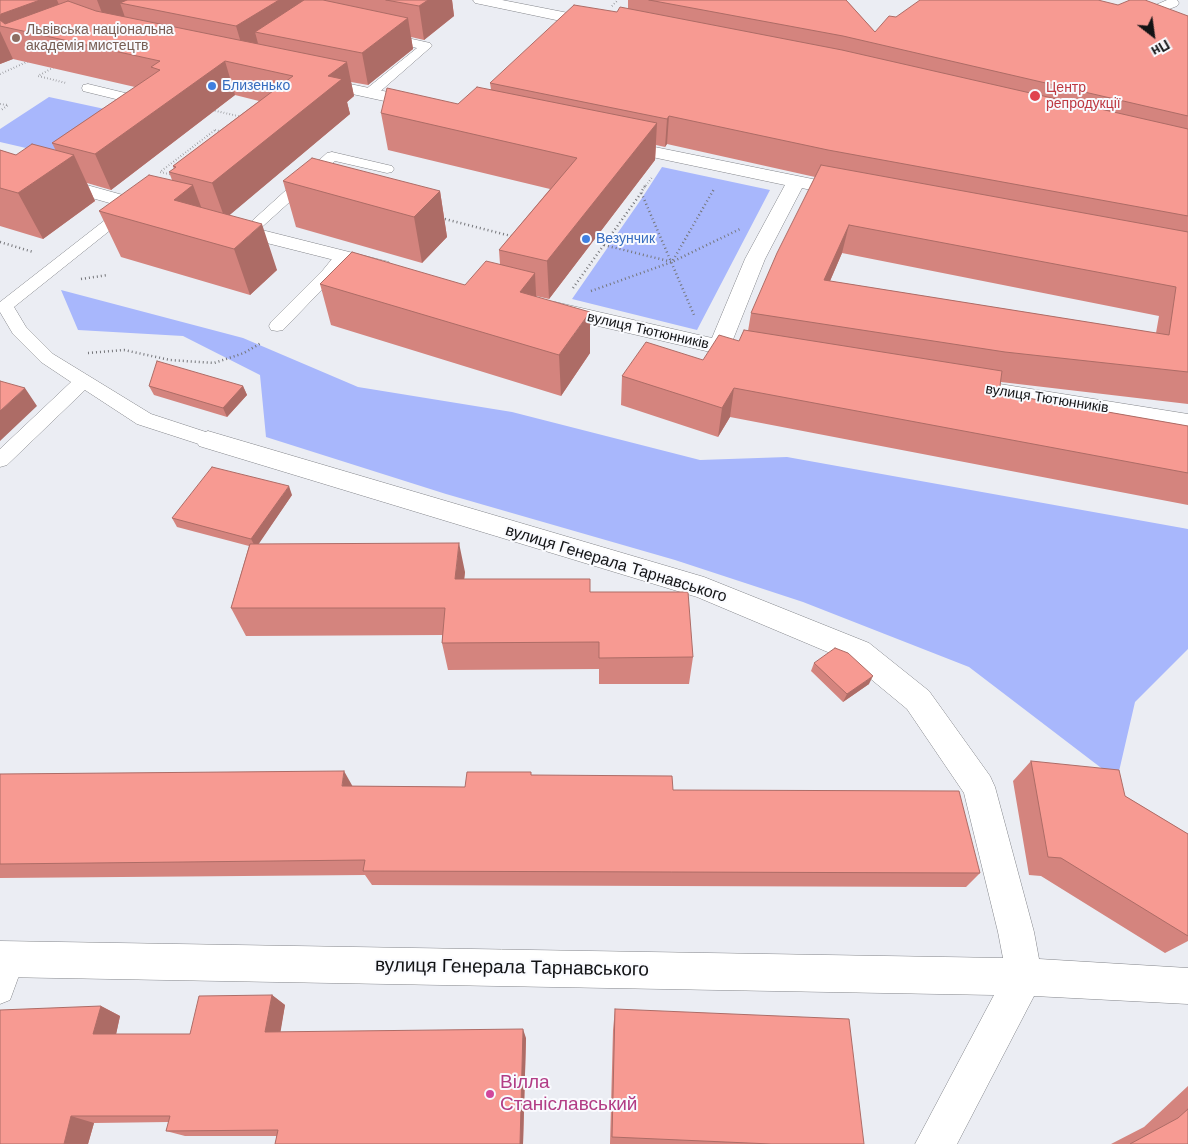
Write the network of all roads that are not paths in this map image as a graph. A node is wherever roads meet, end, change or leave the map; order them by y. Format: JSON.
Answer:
{"nodes":[{"id":1,"x":480,"y":0,"type":"edge"},
{"id":2,"x":1170,"y":1,"type":"edge"},
{"id":3,"x":1112,"y":9,"type":"edge"},
{"id":4,"x":1188,"y":12,"type":"edge"},
{"id":5,"x":1130,"y":14,"type":"junction"},
{"id":6,"x":1163,"y":26,"type":"edge"},
{"id":7,"x":613,"y":27,"type":"edge"},
{"id":8,"x":369,"y":34,"type":"edge"},
{"id":9,"x":304,"y":79,"type":"edge"},
{"id":10,"x":88,"y":88,"type":"road end"},
{"id":11,"x":370,"y":93,"type":"junction"},
{"id":12,"x":439,"y":108,"type":"edge"},
{"id":13,"x":130,"y":113,"type":"edge"},
{"id":14,"x":602,"y":142,"type":"edge"},
{"id":15,"x":0,"y":166,"type":"edge"},
{"id":16,"x":387,"y":169,"type":"dead end"},
{"id":17,"x":796,"y":182,"type":"junction"},
{"id":18,"x":863,"y":195,"type":"edge"},
{"id":19,"x":134,"y":204,"type":"junction"},
{"id":20,"x":172,"y":214,"type":"edge"},
{"id":21,"x":209,"y":223,"type":"edge"},
{"id":22,"x":246,"y":232,"type":"junction"},
{"id":23,"x":342,"y":256,"type":"junction"},
{"id":24,"x":398,"y":270,"type":"edge"},
{"id":25,"x":538,"y":305,"type":"edge"},
{"id":26,"x":277,"y":326,"type":"dead end"},
{"id":27,"x":719,"y":347,"type":"junction"},
{"id":28,"x":768,"y":355,"type":"edge"},
{"id":29,"x":83,"y":381,"type":"junction"},
{"id":30,"x":944,"y":383,"type":"edge"},
{"id":31,"x":1188,"y":422,"type":"edge"},
{"id":32,"x":208,"y":440,"type":"joint"},
{"id":33,"x":0,"y":460,"type":"edge"},
{"id":34,"x":4,"y":969,"type":"edge"},
{"id":35,"x":1024,"y":976,"type":"junction"},
{"id":36,"x":1188,"y":986,"type":"edge"},
{"id":37,"x":935,"y":1144,"type":"edge"}],
"edges":[{"from":1,"to":7,"type":"street"},
{"from":2,"to":4,"type":"street"},
{"from":2,"to":5,"type":"street"},
{"from":3,"to":5,"type":"street"},
{"from":5,"to":6,"type":"street"},
{"from":8,"to":11,"type":"lane"},
{"from":9,"to":11,"type":"street"},
{"from":10,"to":13,"type":"lane"},
{"from":11,"to":12,"type":"street"},
{"from":14,"to":17,"type":"street"},
{"from":15,"to":19,"type":"street"},
{"from":16,"to":22,"type":"lane"},
{"from":17,"to":18,"type":"street"},
{"from":17,"to":27,"type":"street"},
{"from":19,"to":20,"type":"street"},
{"from":19,"to":29,"type":"lane"},
{"from":21,"to":22,"type":"street"},
{"from":22,"to":23,"type":"street"},
{"from":23,"to":24,"type":"street"},
{"from":23,"to":26,"type":"lane"},
{"from":25,"to":27,"type":"street","name":"вулиця Тютюнників"},
{"from":27,"to":28,"type":"street","name":"вулиця Тютюнників"},
{"from":29,"to":32,"type":"lane"},
{"from":29,"to":33,"type":"lane"},
{"from":30,"to":31,"type":"street","name":"вулиця Тютюнників"},
{"from":32,"to":35,"type":"street","name":"вулиця Генерала Тарнавського"},
{"from":34,"to":35,"type":"street","name":"вулиця Генерала Тарнавського"},
{"from":35,"to":36,"type":"street","name":"вулиця Генерала Тарнавського"},
{"from":35,"to":37,"type":"street"}]}
